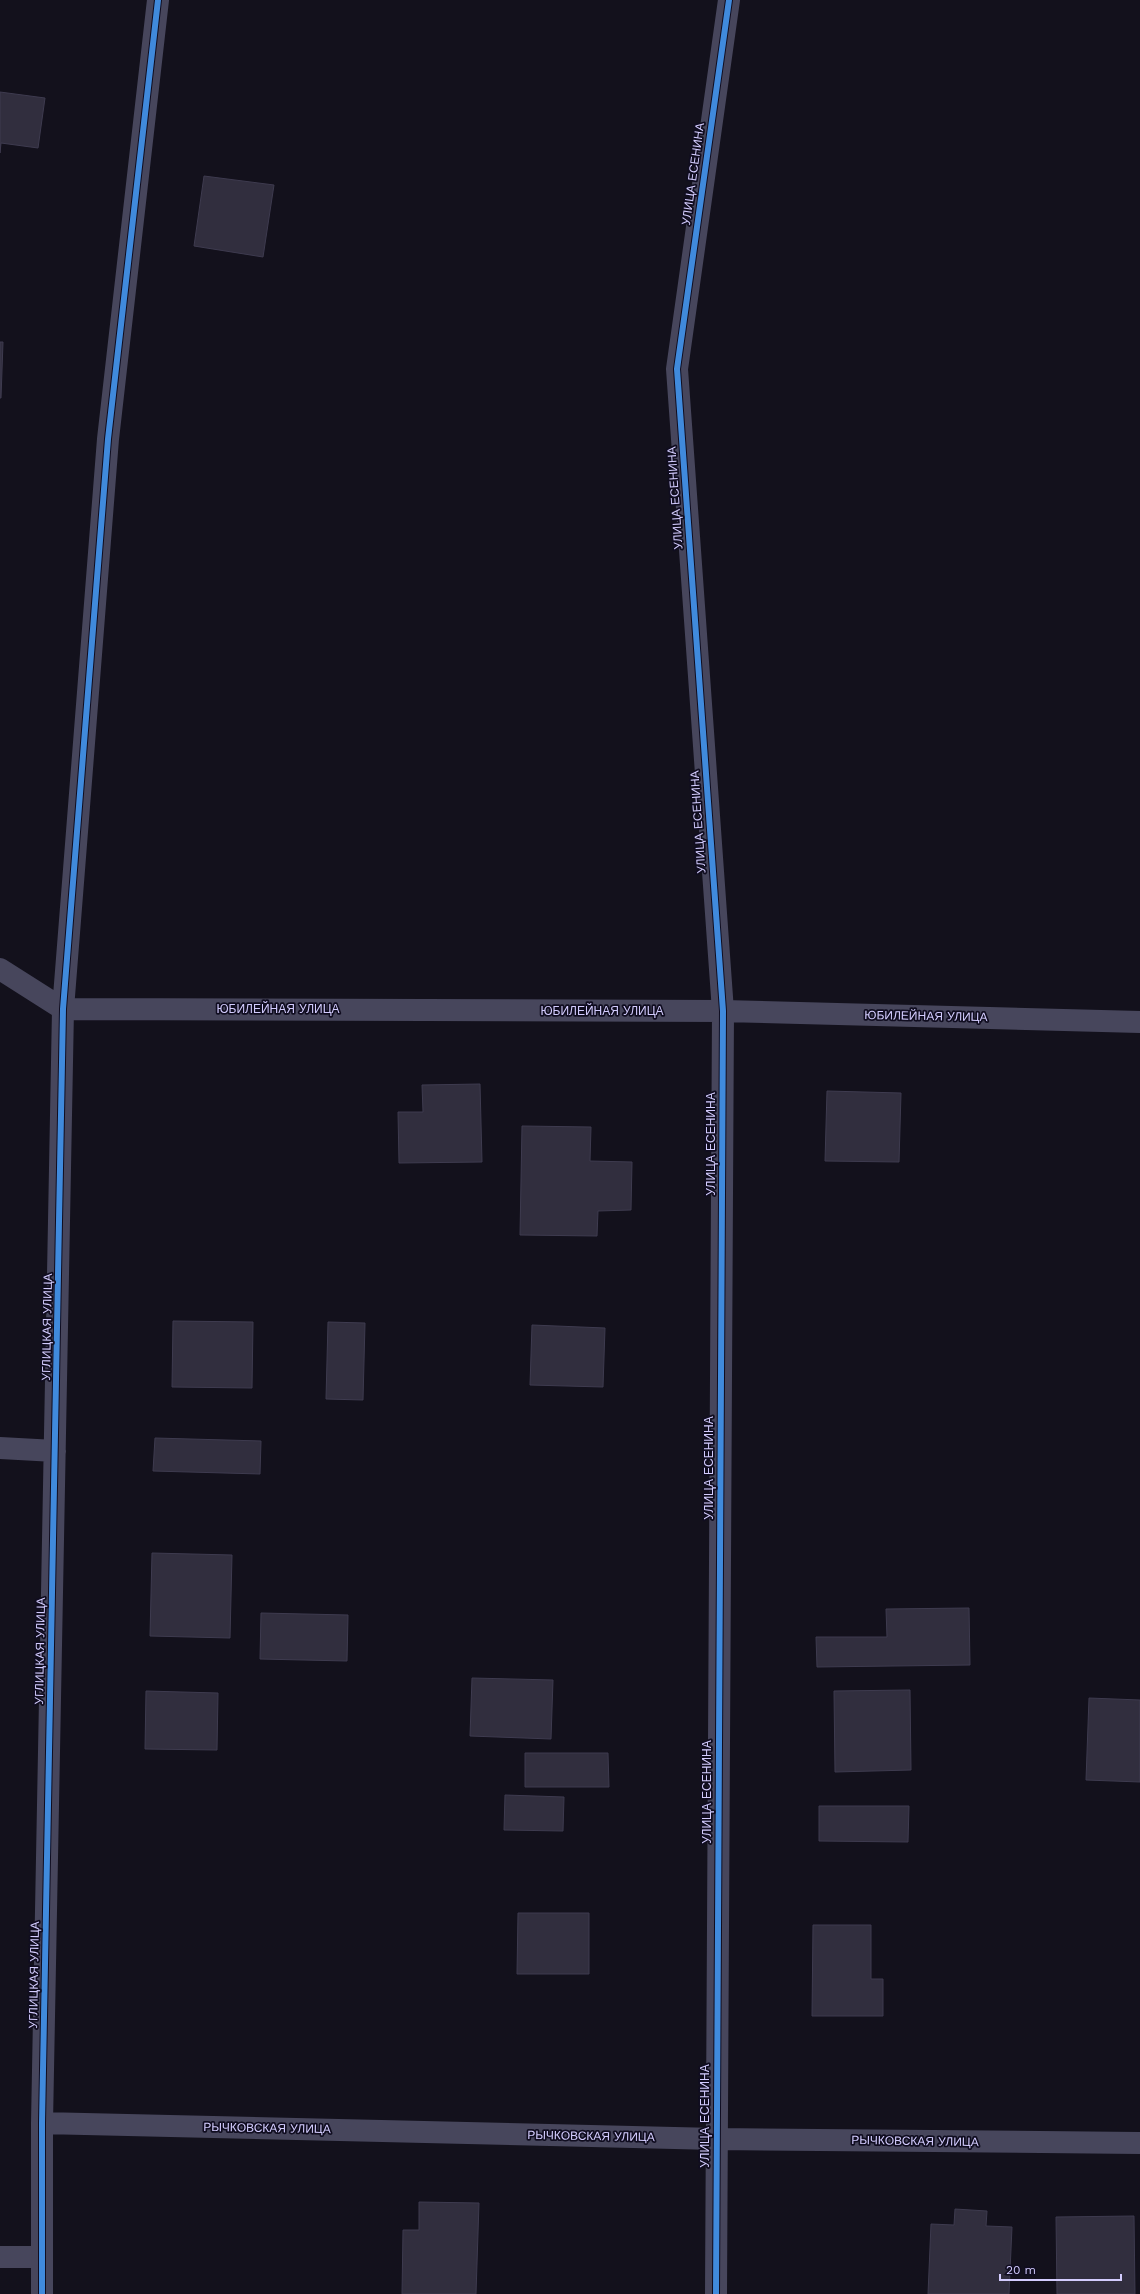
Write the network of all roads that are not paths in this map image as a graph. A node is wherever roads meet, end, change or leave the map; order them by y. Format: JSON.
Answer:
{"nodes":[{"id":1,"x":158,"y":0,"type":"edge"},
{"id":2,"x":729,"y":0,"type":"edge"},
{"id":3,"x":0,"y":969,"type":"edge"},
{"id":4,"x":64,"y":1009,"type":"junction"},
{"id":5,"x":723,"y":1011,"type":"junction"},
{"id":6,"x":1140,"y":1022,"type":"edge"},
{"id":7,"x":0,"y":1448,"type":"edge"},
{"id":8,"x":55,"y":1451,"type":"junction"},
{"id":9,"x":42,"y":2123,"type":"junction"},
{"id":10,"x":716,"y":2139,"type":"junction"},
{"id":11,"x":1140,"y":2143,"type":"edge"},
{"id":12,"x":0,"y":2257,"type":"edge"},
{"id":13,"x":42,"y":2257,"type":"junction"},
{"id":14,"x":42,"y":2294,"type":"edge"},
{"id":15,"x":716,"y":2294,"type":"edge"}],
"edges":[{"from":1,"to":4,"type":"street","name":"УГЛИЦКАЯ УЛИЦА"},
{"from":2,"to":5,"type":"street","name":"УЛИЦА ЕСЕНИНА"},
{"from":3,"to":4,"type":"street"},
{"from":4,"to":5,"type":"street","name":"ЮБИЛЕЙНАЯ УЛИЦА"},
{"from":4,"to":8,"type":"street","name":"УГЛИЦКАЯ УЛИЦА"},
{"from":5,"to":6,"type":"street","name":"ЮБИЛЕЙНАЯ УЛИЦА"},
{"from":5,"to":10,"type":"street","name":"УЛИЦА ЕСЕНИНА"},
{"from":7,"to":8,"type":"street"},
{"from":8,"to":9,"type":"street","name":"УГЛИЦКАЯ УЛИЦА"},
{"from":9,"to":10,"type":"street","name":"РЫЧКОВСКАЯ УЛИЦА"},
{"from":9,"to":13,"type":"street","name":"УГЛИЦКАЯ УЛИЦА"},
{"from":10,"to":11,"type":"street","name":"РЫЧКОВСКАЯ УЛИЦА"},
{"from":10,"to":15,"type":"street","name":"УЛИЦА ЕСЕНИНА"},
{"from":12,"to":13,"type":"street"},
{"from":13,"to":14,"type":"street","name":"УГЛИЦКАЯ УЛИЦА"}]}
